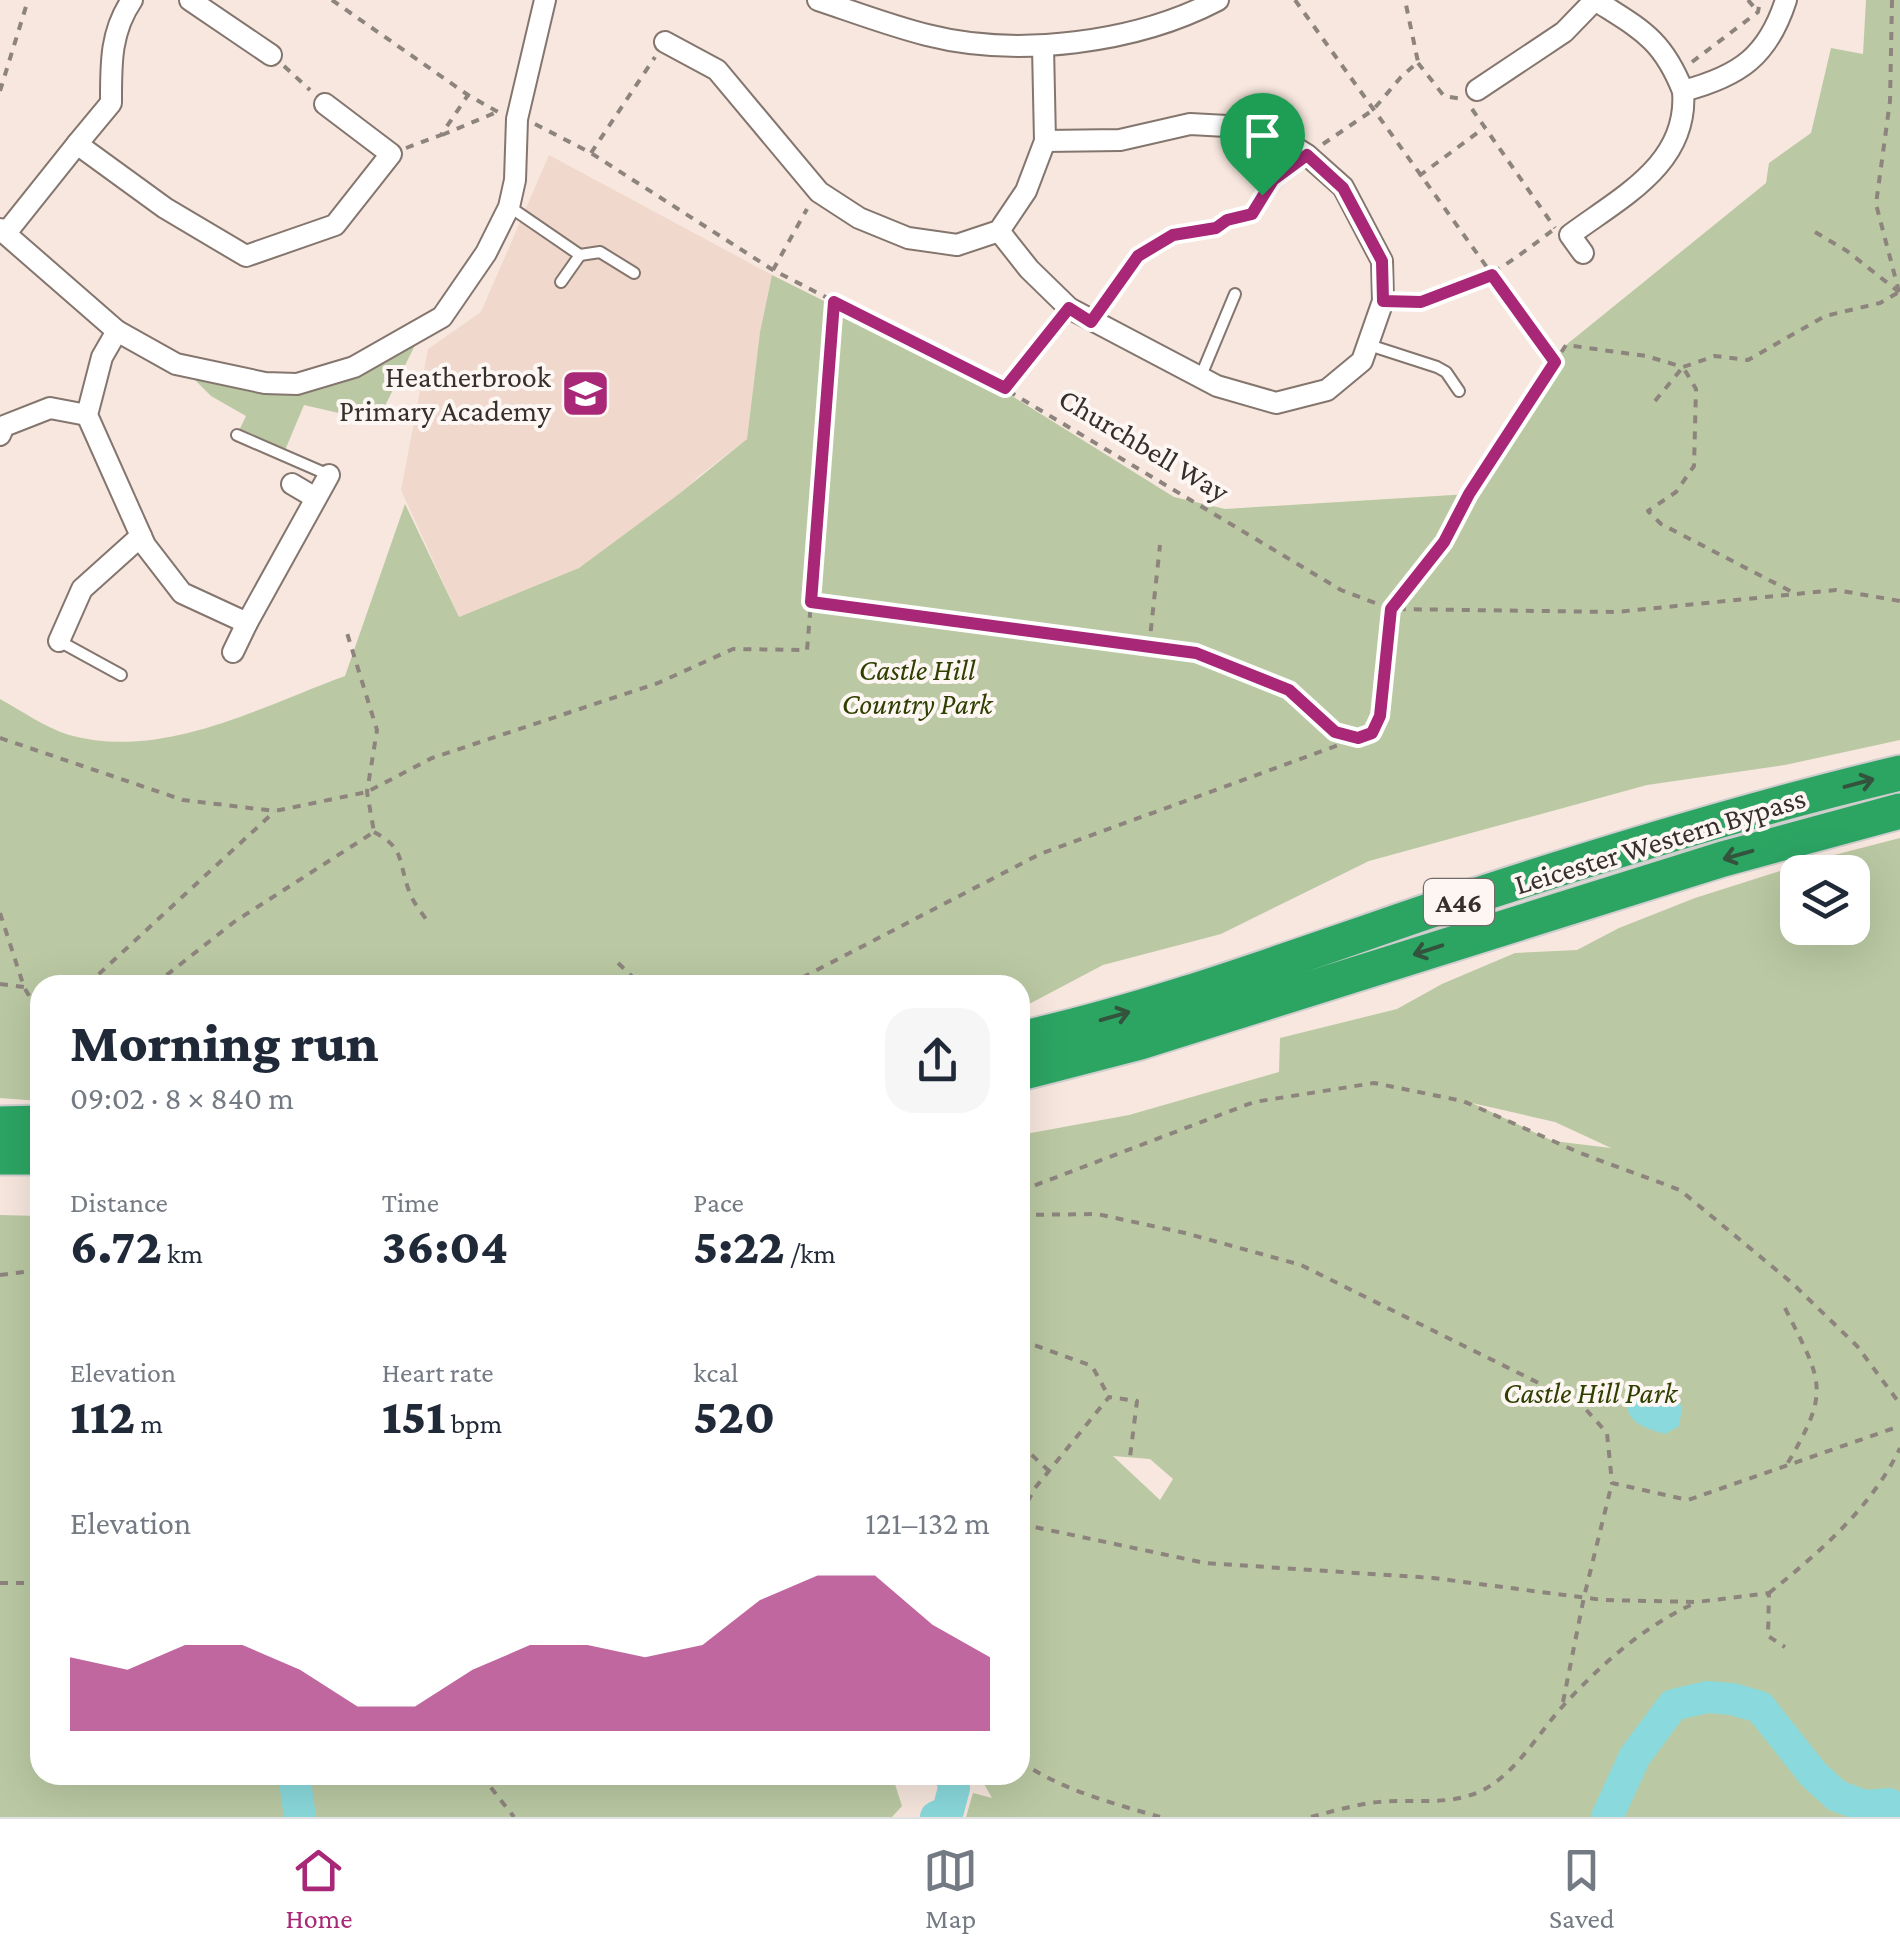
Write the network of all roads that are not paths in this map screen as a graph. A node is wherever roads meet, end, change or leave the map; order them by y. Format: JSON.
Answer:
{"nodes":[{"id":1,"x":132,"y":0,"type":"edge"},
{"id":2,"x":190,"y":0,"type":"edge"},
{"id":3,"x":522,"y":0,"type":"edge"},
{"id":4,"x":818,"y":0,"type":"edge"},
{"id":5,"x":1218,"y":0,"type":"edge"},
{"id":6,"x":1595,"y":0,"type":"edge"},
{"id":7,"x":1786,"y":0,"type":"edge"},
{"id":8,"x":544,"y":4,"type":"edge"},
{"id":9,"x":665,"y":42,"type":"road end"},
{"id":10,"x":1043,"y":46,"type":"junction"},
{"id":11,"x":272,"y":55,"type":"road end"},
{"id":12,"x":1680,"y":82,"type":"junction"},
{"id":13,"x":1476,"y":90,"type":"dead end"},
{"id":14,"x":325,"y":104,"type":"road end"},
{"id":15,"x":1045,"y":142,"type":"junction"},
{"id":16,"x":76,"y":144,"type":"junction"},
{"id":17,"x":509,"y":206,"type":"junction"},
{"id":18,"x":3,"y":231,"type":"edge"},
{"id":19,"x":999,"y":231,"type":"junction"},
{"id":20,"x":1584,"y":253,"type":"dead end"},
{"id":21,"x":580,"y":255,"type":"junction"},
{"id":22,"x":634,"y":273,"type":"dead end"},
{"id":23,"x":561,"y":282,"type":"dead end"},
{"id":24,"x":1235,"y":294,"type":"dead end"},
{"id":25,"x":117,"y":331,"type":"junction"},
{"id":26,"x":1368,"y":344,"type":"junction"},
{"id":27,"x":1199,"y":379,"type":"junction"},
{"id":28,"x":1459,"y":392,"type":"dead end"},
{"id":29,"x":87,"y":414,"type":"junction"},
{"id":30,"x":237,"y":435,"type":"dead end"},
{"id":31,"x":0,"y":436,"type":"edge"},
{"id":32,"x":329,"y":475,"type":"joint"},
{"id":33,"x":292,"y":484,"type":"dead end"},
{"id":34,"x":314,"y":497,"type":"junction"},
{"id":35,"x":141,"y":536,"type":"junction"},
{"id":36,"x":246,"y":624,"type":"junction"},
{"id":37,"x":59,"y":641,"type":"joint"},
{"id":38,"x":233,"y":652,"type":"dead end"},
{"id":39,"x":121,"y":674,"type":"dead end"},
{"id":40,"x":1900,"y":773,"type":"edge"},
{"id":41,"x":1900,"y":811,"type":"edge"},
{"id":42,"x":1030,"y":1038,"type":"edge"},
{"id":43,"x":1030,"y":1070,"type":"edge"},
{"id":44,"x":0,"y":1124,"type":"edge"},
{"id":45,"x":30,"y":1124,"type":"edge"},
{"id":46,"x":0,"y":1157,"type":"edge"},
{"id":47,"x":30,"y":1157,"type":"edge"}],
"edges":[{"from":1,"to":16,"type":"street"},
{"from":2,"to":11,"type":"street"},
{"from":3,"to":8,"type":"street"},
{"from":4,"to":10,"type":"street"},
{"from":5,"to":10,"type":"street"},
{"from":6,"to":12,"type":"street"},
{"from":6,"to":13,"type":"street"},
{"from":7,"to":12,"type":"street"},
{"from":8,"to":17,"type":"street"},
{"from":9,"to":19,"type":"street"},
{"from":10,"to":15,"type":"street"},
{"from":12,"to":20,"type":"street"},
{"from":14,"to":16,"type":"street"},
{"from":15,"to":19,"type":"street"},
{"from":15,"to":26,"type":"street"},
{"from":16,"to":18,"type":"street"},
{"from":17,"to":21,"type":"lane"},
{"from":17,"to":25,"type":"street"},
{"from":18,"to":25,"type":"street"},
{"from":19,"to":27,"type":"street"},
{"from":21,"to":22,"type":"lane"},
{"from":21,"to":23,"type":"lane"},
{"from":24,"to":27,"type":"lane"},
{"from":25,"to":29,"type":"street"},
{"from":26,"to":27,"type":"street"},
{"from":26,"to":28,"type":"lane"},
{"from":29,"to":31,"type":"street"},
{"from":29,"to":35,"type":"street"},
{"from":30,"to":32,"type":"lane"},
{"from":32,"to":34,"type":"street"},
{"from":33,"to":34,"type":"street"},
{"from":34,"to":36,"type":"street"},
{"from":35,"to":36,"type":"street"},
{"from":35,"to":37,"type":"street"},
{"from":36,"to":38,"type":"street"},
{"from":37,"to":39,"type":"lane"},
{"from":42,"to":40,"type":"highway","name":"Leicester Western Bypass","number":"A46","one_way":true},
{"from":41,"to":43,"type":"highway","name":"Leicester Western Bypass","number":"A46","one_way":true},
{"from":44,"to":45,"type":"highway"},
{"from":46,"to":47,"type":"highway"}]}
